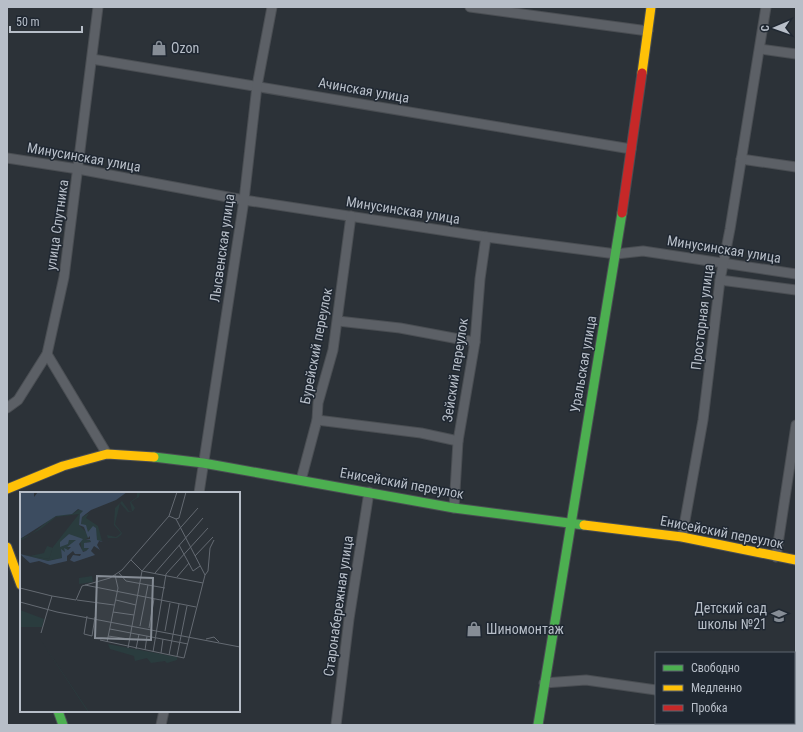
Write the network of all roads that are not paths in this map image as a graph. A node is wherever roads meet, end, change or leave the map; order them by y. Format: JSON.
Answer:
{"nodes":[{"id":1,"x":98,"y":7,"type":"edge"},
{"id":2,"x":272,"y":7,"type":"edge"},
{"id":3,"x":470,"y":7,"type":"edge"},
{"id":4,"x":651,"y":7,"type":"edge"},
{"id":5,"x":766,"y":7,"type":"edge"},
{"id":6,"x":648,"y":31,"type":"junction"},
{"id":7,"x":760,"y":49,"type":"junction"},
{"id":8,"x":796,"y":54,"type":"edge"},
{"id":9,"x":92,"y":59,"type":"junction"},
{"id":10,"x":257,"y":86,"type":"junction"},
{"id":11,"x":631,"y":149,"type":"junction"},
{"id":12,"x":7,"y":158,"type":"edge"},
{"id":13,"x":741,"y":159,"type":"junction"},
{"id":14,"x":796,"y":167,"type":"edge"},
{"id":15,"x":78,"y":169,"type":"junction"},
{"id":16,"x":244,"y":200,"type":"junction"},
{"id":17,"x":351,"y":216,"type":"junction"},
{"id":18,"x":486,"y":237,"type":"junction"},
{"id":19,"x":616,"y":254,"type":"junction"},
{"id":20,"x":722,"y":263,"type":"junction"},
{"id":21,"x":796,"y":274,"type":"edge"},
{"id":22,"x":720,"y":280,"type":"junction"},
{"id":23,"x":796,"y":290,"type":"edge"},
{"id":24,"x":338,"y":321,"type":"junction"},
{"id":25,"x":475,"y":342,"type":"junction"},
{"id":26,"x":47,"y":354,"type":"junction"},
{"id":27,"x":7,"y":408,"type":"edge"},
{"id":28,"x":317,"y":420,"type":"junction"},
{"id":29,"x":796,"y":425,"type":"edge"},
{"id":30,"x":458,"y":441,"type":"junction"},
{"id":31,"x":107,"y":454,"type":"junction"},
{"id":32,"x":203,"y":463,"type":"junction"},
{"id":33,"x":301,"y":480,"type":"junction"},
{"id":34,"x":7,"y":489,"type":"edge"},
{"id":35,"x":199,"y":492,"type":"edge"},
{"id":36,"x":369,"y":492,"type":"junction"},
{"id":37,"x":454,"y":508,"type":"junction"},
{"id":38,"x":570,"y":521,"type":"junction"},
{"id":39,"x":682,"y":537,"type":"junction"},
{"id":40,"x":7,"y":547,"type":"edge"},
{"id":41,"x":776,"y":557,"type":"junction"},
{"id":42,"x":796,"y":560,"type":"edge"},
{"id":43,"x":20,"y":582,"type":"edge"},
{"id":44,"x":544,"y":683,"type":"junction"},
{"id":45,"x":655,"y":690,"type":"edge"},
{"id":46,"x":58,"y":712,"type":"edge"},
{"id":47,"x":164,"y":712,"type":"edge"},
{"id":48,"x":63,"y":725,"type":"edge"},
{"id":49,"x":161,"y":725,"type":"edge"},
{"id":50,"x":336,"y":725,"type":"edge"},
{"id":51,"x":538,"y":725,"type":"edge"}],
"edges":[{"from":1,"to":9,"type":"street","name":"улица Спутника"},
{"from":2,"to":10,"type":"street","name":"Лысвенская улица"},
{"from":3,"to":6,"type":"street"},
{"from":4,"to":6,"type":"street","name":"Уральская улица"},
{"from":5,"to":7,"type":"street","name":"Просторная улица"},
{"from":6,"to":11,"type":"street","name":"Уральская улица"},
{"from":7,"to":8,"type":"street"},
{"from":7,"to":13,"type":"street","name":"Просторная улица"},
{"from":9,"to":10,"type":"street","name":"Ачинская улица"},
{"from":9,"to":15,"type":"street","name":"улица Спутника"},
{"from":10,"to":11,"type":"street","name":"Ачинская улица"},
{"from":10,"to":16,"type":"street","name":"Лысвенская улица"},
{"from":11,"to":19,"type":"street","name":"Уральская улица"},
{"from":12,"to":15,"type":"street","name":"Минусинская улица"},
{"from":13,"to":14,"type":"street"},
{"from":13,"to":20,"type":"street","name":"Просторная улица"},
{"from":15,"to":16,"type":"street","name":"Минусинская улица"},
{"from":15,"to":26,"type":"street","name":"улица Спутника"},
{"from":16,"to":17,"type":"street","name":"Минусинская улица"},
{"from":16,"to":32,"type":"street","name":"Лысвенская улица"},
{"from":17,"to":18,"type":"street","name":"Минусинская улица"},
{"from":17,"to":24,"type":"street","name":"Бурейский переулок"},
{"from":18,"to":19,"type":"street","name":"Минусинская улица"},
{"from":18,"to":25,"type":"street","name":"Зейский переулок"},
{"from":19,"to":20,"type":"street","name":"Минусинская улица"},
{"from":19,"to":38,"type":"street","name":"Уральская улица"},
{"from":20,"to":21,"type":"street","name":"Минусинская улица"},
{"from":20,"to":22,"type":"street","name":"Просторная улица"},
{"from":22,"to":23,"type":"street"},
{"from":22,"to":39,"type":"street","name":"Просторная улица"},
{"from":24,"to":25,"type":"street"},
{"from":24,"to":28,"type":"street","name":"Бурейский переулок"},
{"from":25,"to":30,"type":"street","name":"Зейский переулок"},
{"from":26,"to":27,"type":"street","name":"улица Спутника"},
{"from":26,"to":31,"type":"street"},
{"from":28,"to":30,"type":"street"},
{"from":28,"to":33,"type":"street","name":"Бурейский переулок"},
{"from":29,"to":41,"type":"street"},
{"from":30,"to":37,"type":"street","name":"Зейский переулок"},
{"from":31,"to":32,"type":"street","name":"Енисейский переулок"},
{"from":31,"to":34,"type":"street","name":"Енисейский переулок"},
{"from":32,"to":33,"type":"street","name":"Енисейский переулок"},
{"from":32,"to":35,"type":"street","name":"Лысвенская улица"},
{"from":33,"to":36,"type":"street","name":"Енисейский переулок"},
{"from":36,"to":37,"type":"street","name":"Енисейский переулок"},
{"from":36,"to":50,"type":"street","name":"Старонабережная улица"},
{"from":37,"to":38,"type":"street","name":"Енисейский переулок"},
{"from":38,"to":39,"type":"street","name":"Енисейский переулок"},
{"from":38,"to":44,"type":"street","name":"Уральская улица"},
{"from":39,"to":41,"type":"street","name":"Енисейский переулок"},
{"from":40,"to":43,"type":"street"},
{"from":41,"to":42,"type":"street","name":"Енисейский переулок"},
{"from":44,"to":45,"type":"street"},
{"from":44,"to":51,"type":"street","name":"Уральская улица"},
{"from":46,"to":48,"type":"street"},
{"from":47,"to":49,"type":"street"}]}
